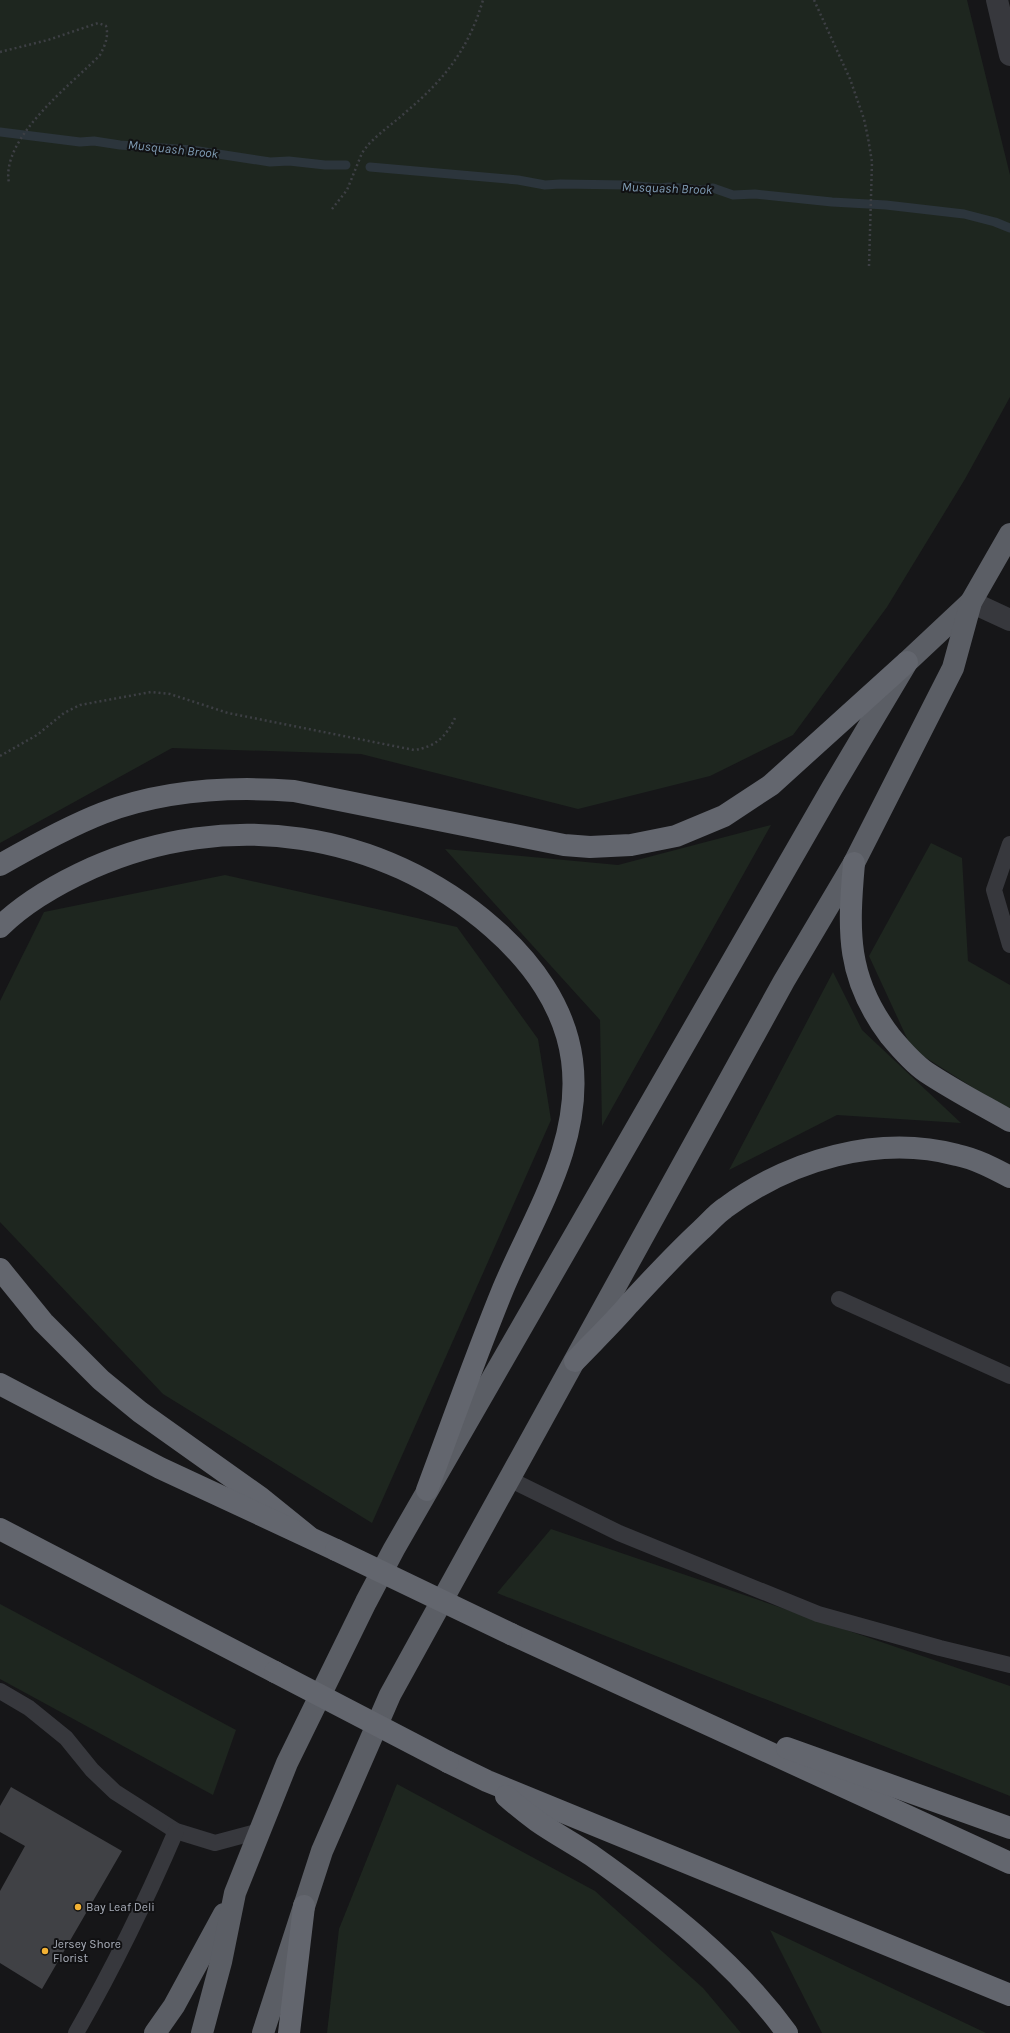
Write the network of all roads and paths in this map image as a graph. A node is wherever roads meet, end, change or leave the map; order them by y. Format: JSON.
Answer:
{"nodes":[{"id":1,"x":483,"y":0,"type":"edge"},
{"id":2,"x":814,"y":0,"type":"edge"},
{"id":3,"x":997,"y":0,"type":"edge"},
{"id":4,"x":0,"y":52,"type":"edge"},
{"id":5,"x":1010,"y":55,"type":"edge"},
{"id":6,"x":9,"y":183,"type":"dead end"},
{"id":7,"x":332,"y":209,"type":"dead end"},
{"id":8,"x":869,"y":266,"type":"dead end"},
{"id":9,"x":1010,"y":534,"type":"edge"},
{"id":10,"x":971,"y":602,"type":"junction"},
{"id":11,"x":1010,"y":620,"type":"edge"},
{"id":12,"x":907,"y":662,"type":"junction"},
{"id":13,"x":455,"y":718,"type":"dead end"},
{"id":14,"x":0,"y":756,"type":"edge"},
{"id":15,"x":1010,"y":844,"type":"edge"},
{"id":16,"x":854,"y":863,"type":"junction"},
{"id":17,"x":0,"y":865,"type":"edge"},
{"id":18,"x":0,"y":927,"type":"edge"},
{"id":19,"x":1010,"y":946,"type":"edge"},
{"id":20,"x":1010,"y":1121,"type":"edge"},
{"id":21,"x":1010,"y":1177,"type":"edge"},
{"id":22,"x":0,"y":1269,"type":"edge"},
{"id":23,"x":839,"y":1299,"type":"dead end"},
{"id":24,"x":575,"y":1361,"type":"junction"},
{"id":25,"x":1010,"y":1376,"type":"edge"},
{"id":26,"x":0,"y":1384,"type":"edge"},
{"id":27,"x":508,"y":1479,"type":"junction"},
{"id":28,"x":427,"y":1490,"type":"junction"},
{"id":29,"x":0,"y":1529,"type":"edge"},
{"id":30,"x":308,"y":1536,"type":"junction"},
{"id":31,"x":1010,"y":1665,"type":"edge"},
{"id":32,"x":0,"y":1691,"type":"edge"},
{"id":33,"x":674,"y":1710,"type":"junction"},
{"id":34,"x":487,"y":1781,"type":"junction"},
{"id":35,"x":1010,"y":1828,"type":"edge"},
{"id":36,"x":176,"y":1831,"type":"junction"},
{"id":37,"x":260,"y":1831,"type":"junction"},
{"id":38,"x":1010,"y":1863,"type":"edge"},
{"id":39,"x":235,"y":1893,"type":"junction"},
{"id":40,"x":304,"y":1906,"type":"junction"},
{"id":41,"x":1010,"y":1995,"type":"edge"},
{"id":42,"x":76,"y":2033,"type":"edge"},
{"id":43,"x":155,"y":2033,"type":"edge"},
{"id":44,"x":202,"y":2033,"type":"edge"},
{"id":45,"x":263,"y":2033,"type":"edge"},
{"id":46,"x":289,"y":2033,"type":"edge"},
{"id":47,"x":787,"y":2033,"type":"edge"}],
"edges":[{"from":1,"to":7,"type":"path"},
{"from":2,"to":8,"type":"path"},
{"from":3,"to":5,"type":"street"},
{"from":4,"to":6,"type":"path"},
{"from":9,"to":10,"type":"highway"},
{"from":10,"to":11,"type":"street"},
{"from":10,"to":12,"type":"highway"},
{"from":10,"to":16,"type":"highway"},
{"from":12,"to":17,"type":"highway"},
{"from":12,"to":28,"type":"highway"},
{"from":13,"to":14,"type":"path"},
{"from":15,"to":19,"type":"lane"},
{"from":16,"to":20,"type":"highway"},
{"from":16,"to":24,"type":"highway"},
{"from":18,"to":28,"type":"highway"},
{"from":21,"to":24,"type":"highway"},
{"from":22,"to":30,"type":"highway"},
{"from":23,"to":25,"type":"lane"},
{"from":24,"to":27,"type":"highway"},
{"from":26,"to":30,"type":"highway"},
{"from":27,"to":31,"type":"lane"},
{"from":27,"to":40,"type":"highway"},
{"from":28,"to":37,"type":"highway"},
{"from":29,"to":34,"type":"highway","bridge":true},
{"from":30,"to":33,"type":"highway","bridge":true},
{"from":32,"to":36,"type":"lane"},
{"from":33,"to":35,"type":"highway"},
{"from":33,"to":38,"type":"highway"},
{"from":34,"to":41,"type":"highway"},
{"from":34,"to":47,"type":"highway"},
{"from":36,"to":37,"type":"lane"},
{"from":36,"to":42,"type":"lane"},
{"from":37,"to":39,"type":"highway"},
{"from":39,"to":43,"type":"highway"},
{"from":39,"to":44,"type":"highway"},
{"from":40,"to":45,"type":"highway"},
{"from":40,"to":46,"type":"highway"}]}
